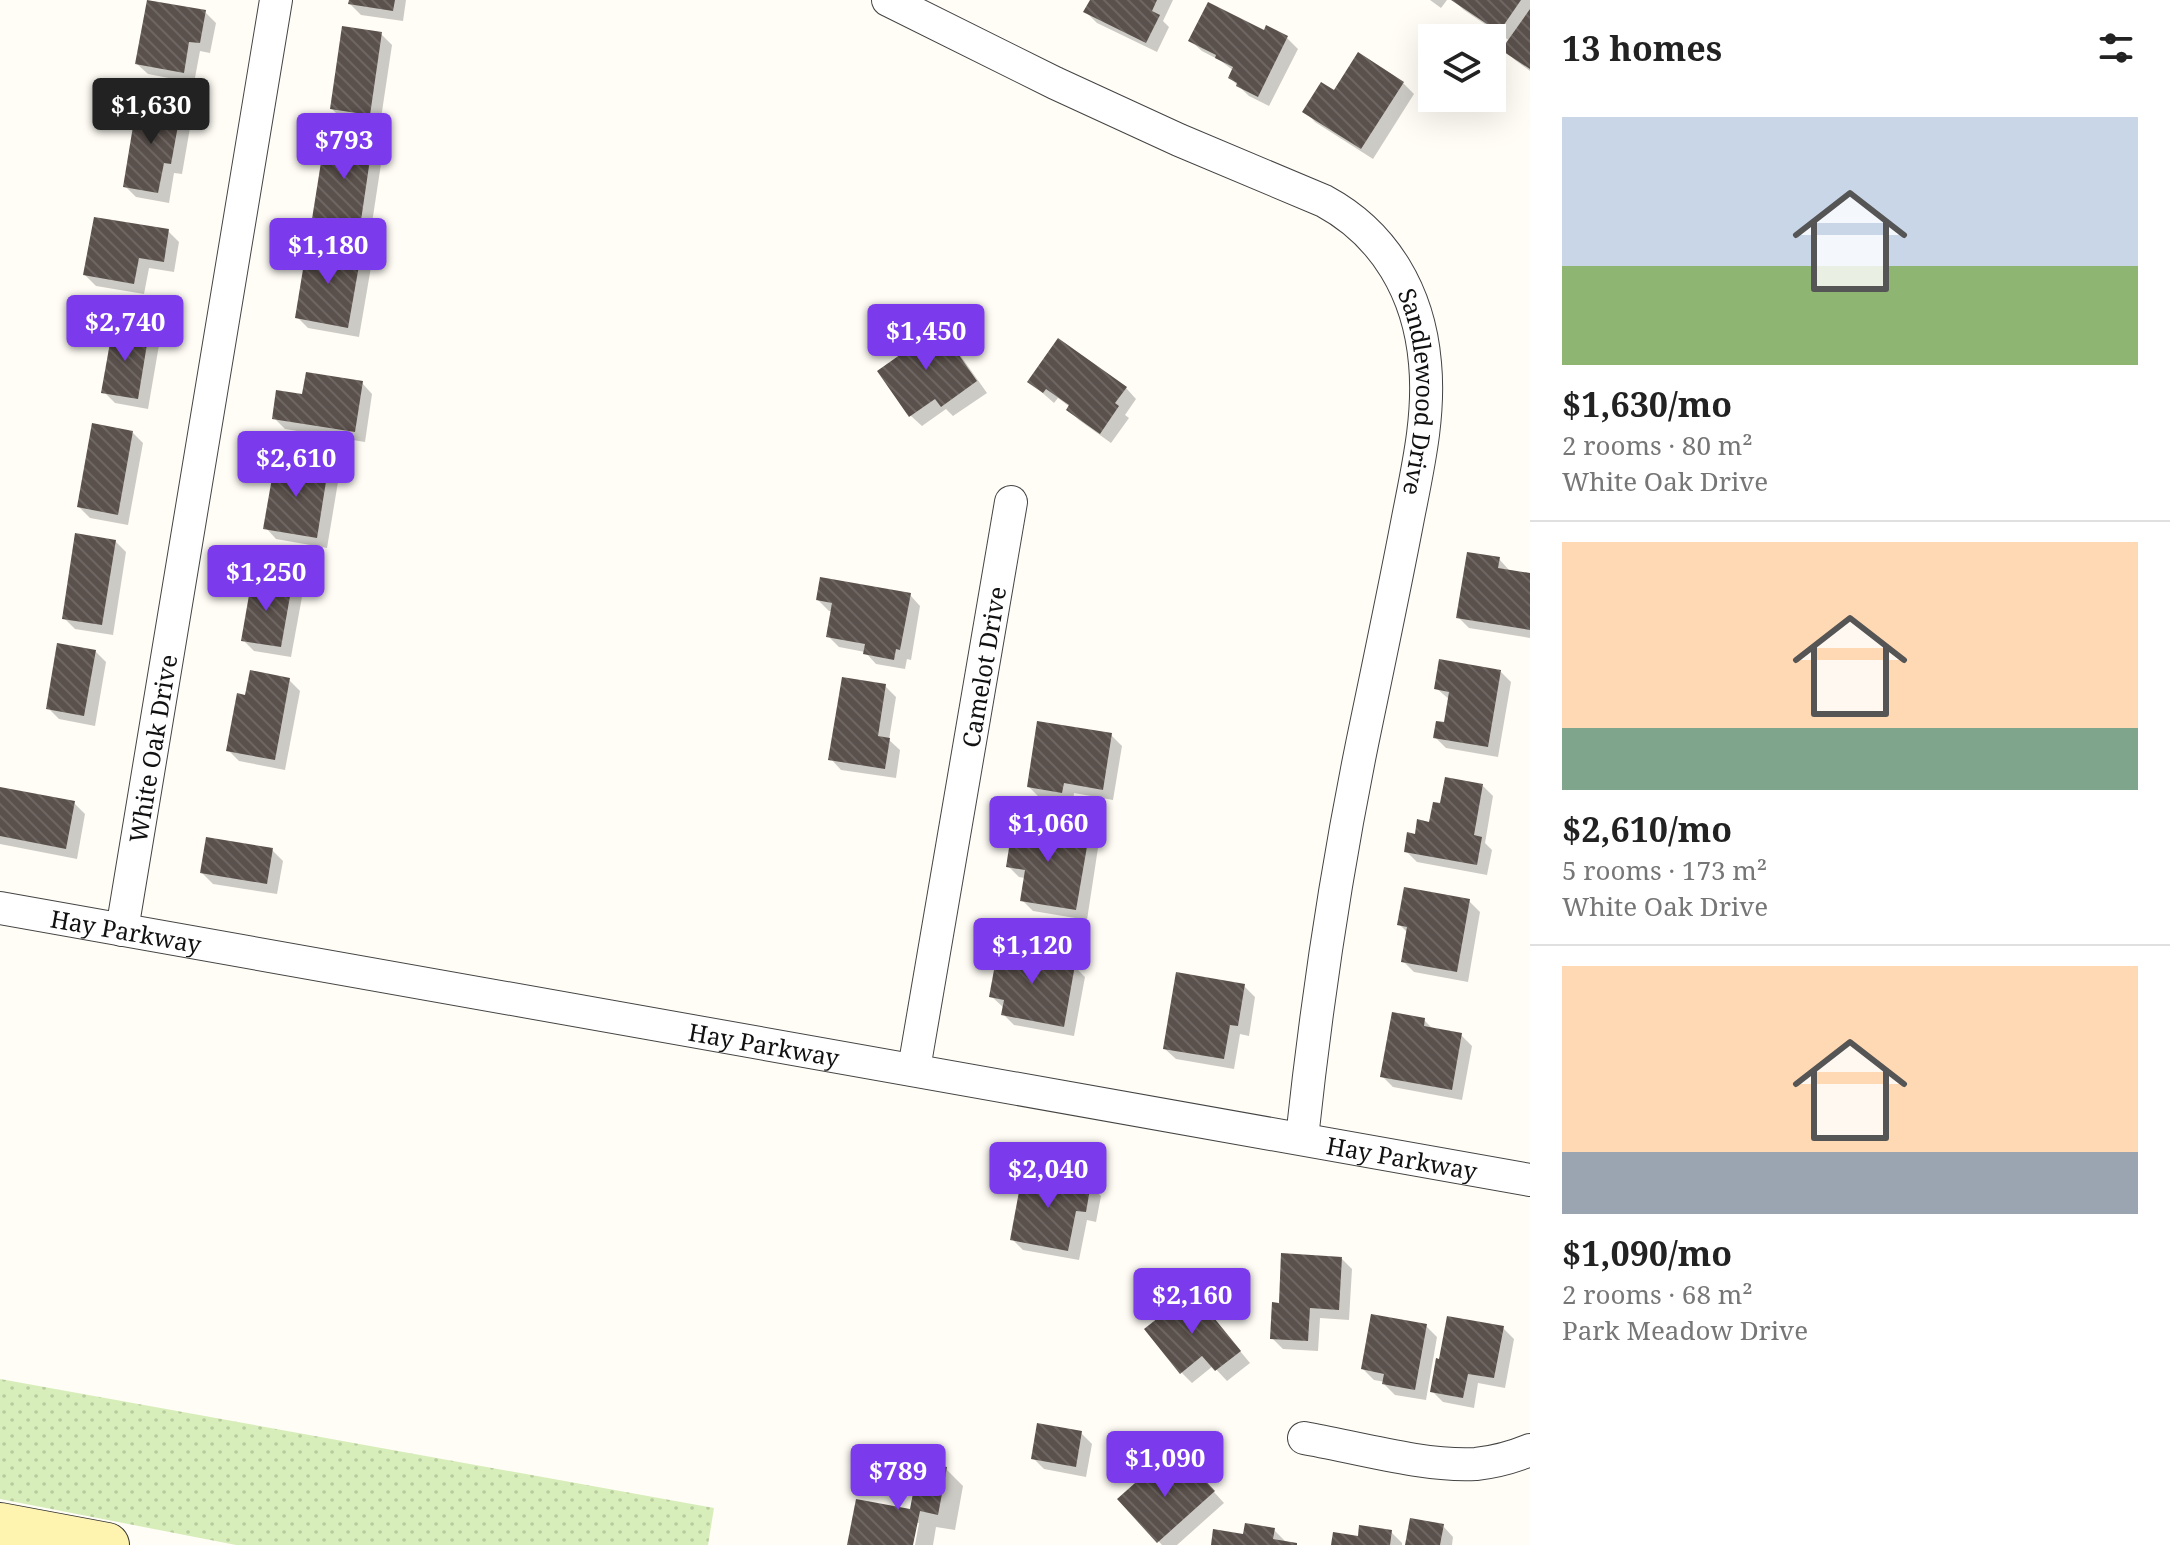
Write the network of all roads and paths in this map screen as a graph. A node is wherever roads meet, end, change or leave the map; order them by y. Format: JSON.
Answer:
{"nodes":[{"id":1,"x":276,"y":0,"type":"edge"},
{"id":2,"x":888,"y":0,"type":"edge"},
{"id":3,"x":1011,"y":502,"type":"dead end"},
{"id":4,"x":0,"y":908,"type":"edge"},
{"id":5,"x":122,"y":930,"type":"junction"},
{"id":6,"x":914,"y":1069,"type":"junction"},
{"id":7,"x":1302,"y":1138,"type":"junction"},
{"id":8,"x":1530,"y":1180,"type":"edge"},
{"id":9,"x":1304,"y":1438,"type":"dead end"},
{"id":10,"x":1530,"y":1450,"type":"edge"},
{"id":11,"x":0,"y":1525,"type":"edge"},
{"id":12,"x":107,"y":1545,"type":"edge"}],
"edges":[{"from":1,"to":5,"type":"street","name":"White Oak Drive"},
{"from":2,"to":7,"type":"street","name":"Sandlewood Drive"},
{"from":3,"to":6,"type":"street","name":"Camelot Drive"},
{"from":4,"to":5,"type":"street","name":"Hay Parkway"},
{"from":5,"to":6,"type":"street","name":"Hay Parkway"},
{"from":6,"to":7,"type":"street","name":"Hay Parkway"},
{"from":7,"to":8,"type":"street","name":"Hay Parkway"},
{"from":9,"to":10,"type":"street"},
{"from":11,"to":12,"type":"main road"}]}
